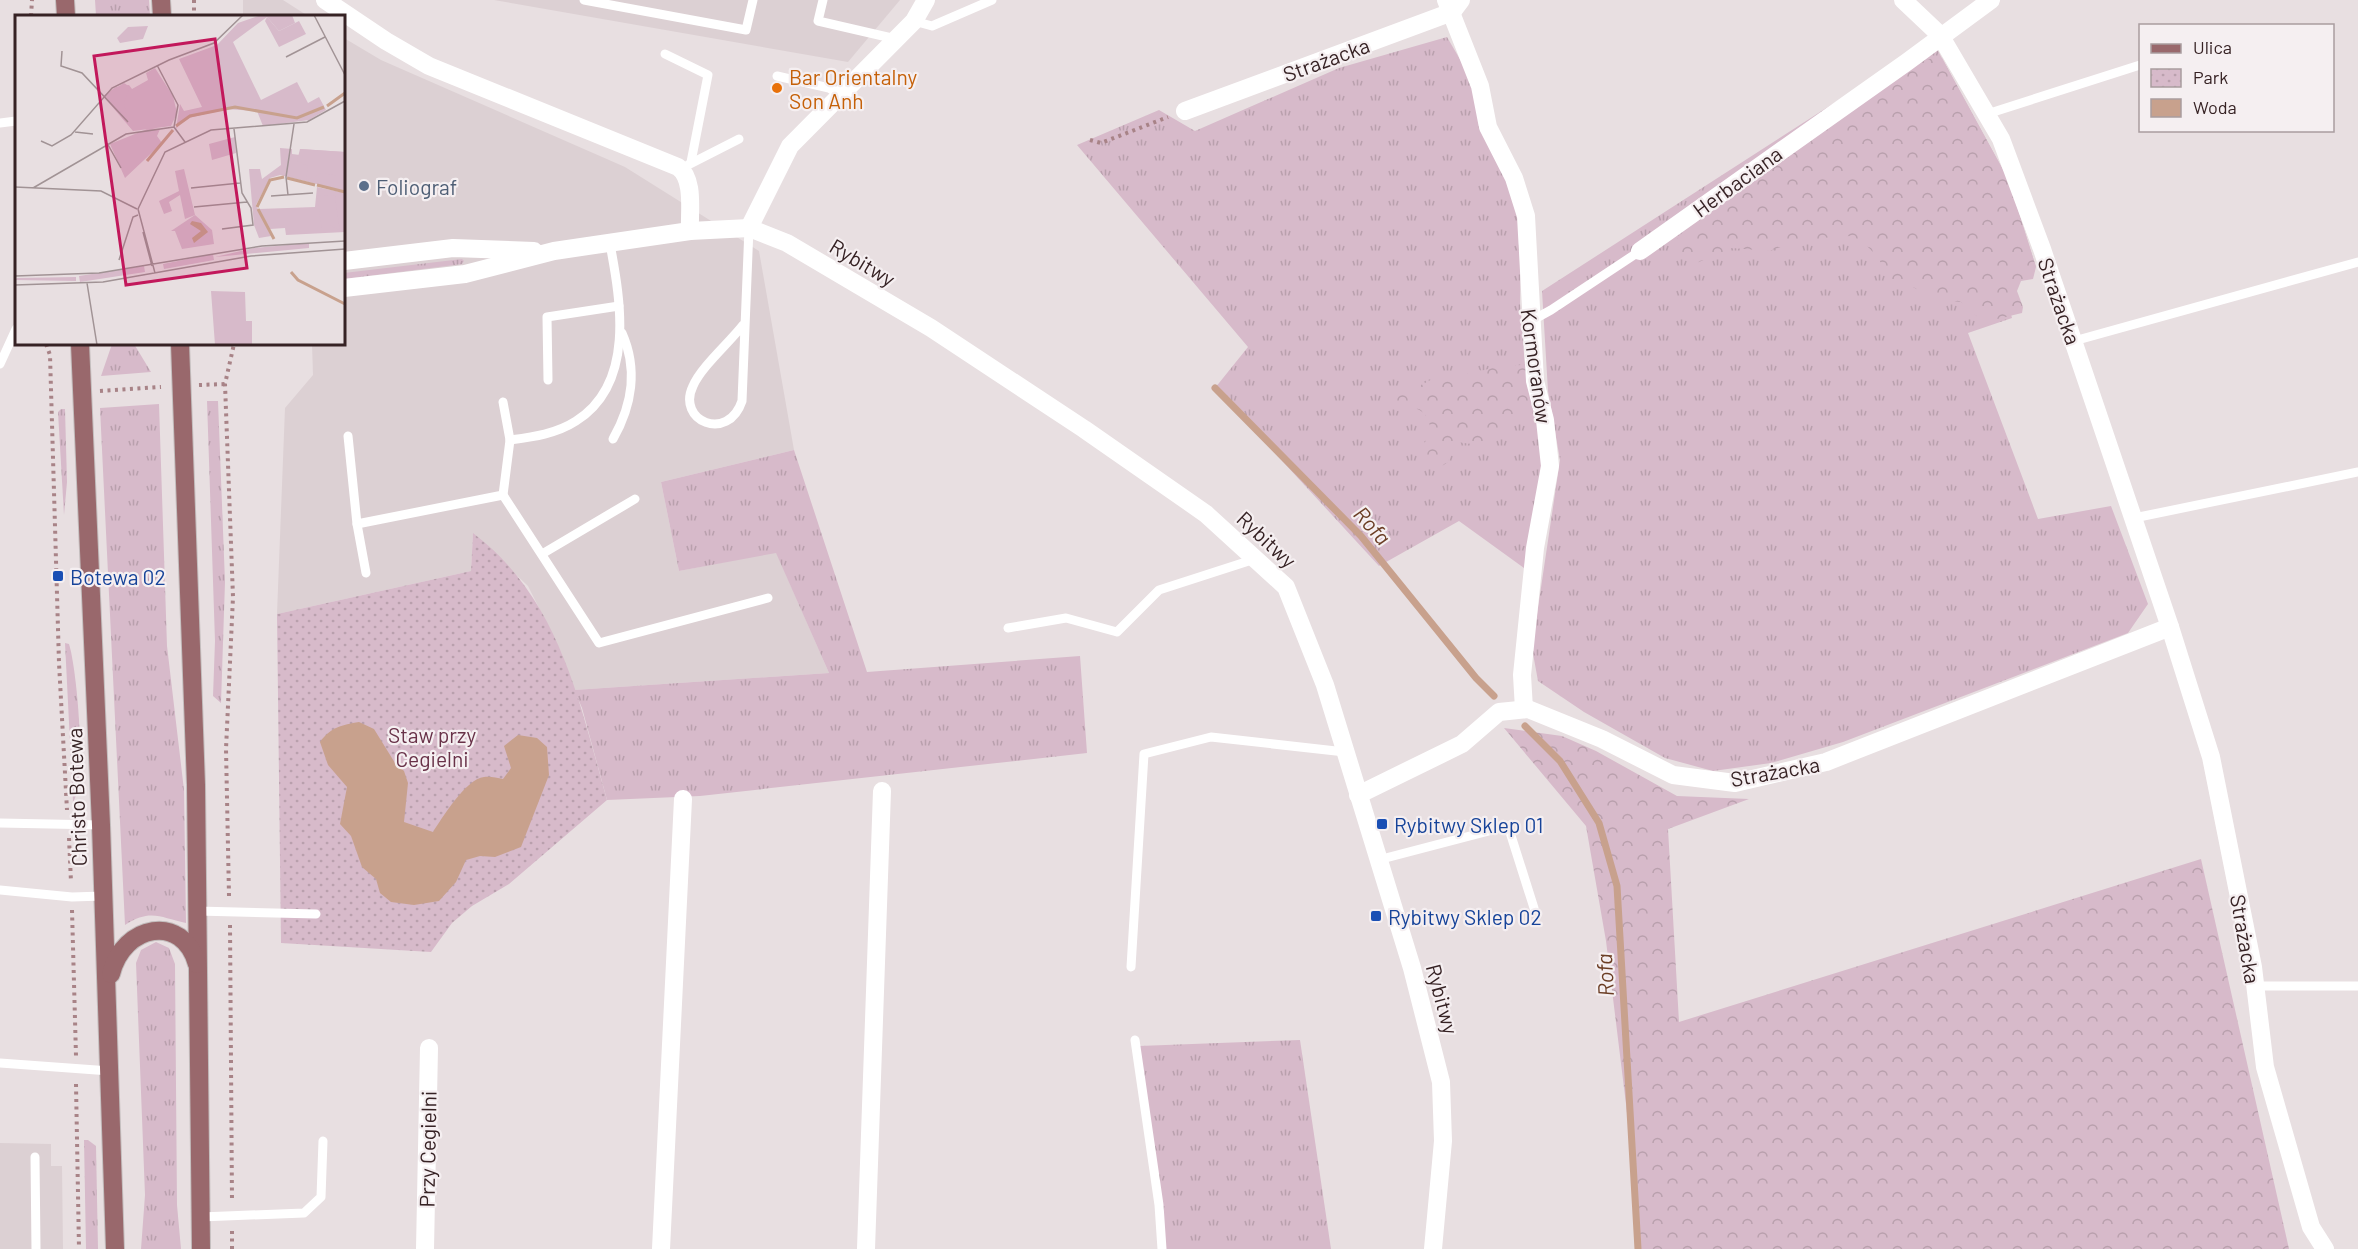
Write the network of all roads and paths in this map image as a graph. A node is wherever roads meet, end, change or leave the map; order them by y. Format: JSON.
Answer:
{"nodes":[{"id":1,"x":32,"y":0,"type":"edge"},
{"id":2,"x":65,"y":0,"type":"edge"},
{"id":3,"x":161,"y":0,"type":"edge"},
{"id":4,"x":325,"y":0,"type":"edge"},
{"id":5,"x":584,"y":0,"type":"edge"},
{"id":6,"x":753,"y":0,"type":"edge"},
{"id":7,"x":823,"y":0,"type":"edge"},
{"id":8,"x":926,"y":0,"type":"edge"},
{"id":9,"x":992,"y":0,"type":"edge"},
{"id":10,"x":1903,"y":0,"type":"edge"},
{"id":11,"x":1991,"y":0,"type":"edge"},
{"id":12,"x":1453,"y":4,"type":"edge"},
{"id":13,"x":31,"y":15,"type":"edge"},
{"id":14,"x":66,"y":15,"type":"edge"},
{"id":15,"x":162,"y":15,"type":"edge"},
{"id":16,"x":914,"y":21,"type":"junction"},
{"id":17,"x":1940,"y":35,"type":"junction"},
{"id":18,"x":896,"y":39,"type":"junction"},
{"id":19,"x":665,"y":54,"type":"dead end"},
{"id":20,"x":2139,"y":65,"type":"edge"},
{"id":21,"x":777,"y":76,"type":"dead end"},
{"id":22,"x":841,"y":95,"type":"junction"},
{"id":23,"x":1185,"y":111,"type":"joint"},
{"id":24,"x":1987,"y":114,"type":"junction"},
{"id":25,"x":15,"y":121,"type":"edge"},
{"id":26,"x":0,"y":123,"type":"edge"},
{"id":27,"x":739,"y":139,"type":"dead end"},
{"id":28,"x":1090,"y":140,"type":"dead end"},
{"id":29,"x":687,"y":167,"type":"junction"},
{"id":30,"x":749,"y":228,"type":"junction"},
{"id":31,"x":690,"y":231,"type":"junction"},
{"id":32,"x":610,"y":244,"type":"junction"},
{"id":33,"x":1640,"y":250,"type":"joint"},
{"id":34,"x":554,"y":251,"type":"junction"},
{"id":35,"x":345,"y":261,"type":"edge"},
{"id":36,"x":2358,"y":262,"type":"edge"},
{"id":37,"x":345,"y":288,"type":"edge"},
{"id":38,"x":619,"y":306,"type":"junction"},
{"id":39,"x":1530,"y":321,"type":"junction"},
{"id":40,"x":743,"y":325,"type":"junction"},
{"id":41,"x":15,"y":331,"type":"edge"},
{"id":42,"x":622,"y":333,"type":"junction"},
{"id":43,"x":2074,"y":342,"type":"junction"},
{"id":44,"x":46,"y":345,"type":"edge"},
{"id":45,"x":80,"y":345,"type":"edge"},
{"id":46,"x":180,"y":345,"type":"edge"},
{"id":47,"x":234,"y":345,"type":"edge"},
{"id":48,"x":0,"y":364,"type":"edge"},
{"id":49,"x":548,"y":380,"type":"dead end"},
{"id":50,"x":225,"y":384,"type":"junction"},
{"id":51,"x":206,"y":385,"type":"dead end"},
{"id":52,"x":157,"y":388,"type":"dead end"},
{"id":53,"x":100,"y":391,"type":"dead end"},
{"id":54,"x":58,"y":393,"type":"dead end"},
{"id":55,"x":51,"y":394,"type":"junction"},
{"id":56,"x":503,"y":402,"type":"dead end"},
{"id":57,"x":348,"y":436,"type":"dead end"},
{"id":58,"x":613,"y":439,"type":"dead end"},
{"id":59,"x":510,"y":440,"type":"junction"},
{"id":60,"x":2358,"y":472,"type":"edge"},
{"id":61,"x":503,"y":495,"type":"junction"},
{"id":62,"x":634,"y":499,"type":"dead end"},
{"id":63,"x":2134,"y":518,"type":"junction"},
{"id":64,"x":357,"y":524,"type":"junction"},
{"id":65,"x":542,"y":554,"type":"junction"},
{"id":66,"x":1255,"y":560,"type":"junction"},
{"id":67,"x":366,"y":573,"type":"dead end"},
{"id":68,"x":768,"y":598,"type":"dead end"},
{"id":69,"x":1008,"y":627,"type":"dead end"},
{"id":70,"x":2170,"y":627,"type":"junction"},
{"id":71,"x":1524,"y":709,"type":"junction"},
{"id":72,"x":1345,"y":753,"type":"junction"},
{"id":73,"x":882,"y":791,"type":"dead end"},
{"id":74,"x":1358,"y":795,"type":"junction"},
{"id":75,"x":683,"y":799,"type":"dead end"},
{"id":76,"x":0,"y":823,"type":"edge"},
{"id":77,"x":68,"y":825,"type":"junction"},
{"id":78,"x":101,"y":825,"type":"junction"},
{"id":79,"x":1378,"y":860,"type":"junction"},
{"id":80,"x":0,"y":890,"type":"edge"},
{"id":81,"x":103,"y":896,"type":"junction"},
{"id":82,"x":72,"y":897,"type":"junction"},
{"id":83,"x":1534,"y":909,"type":"dead end"},
{"id":84,"x":197,"y":911,"type":"junction"},
{"id":85,"x":230,"y":912,"type":"junction"},
{"id":86,"x":316,"y":914,"type":"dead end"},
{"id":87,"x":1131,"y":967,"type":"dead end"},
{"id":88,"x":198,"y":975,"type":"junction"},
{"id":89,"x":2255,"y":986,"type":"junction"},
{"id":90,"x":2358,"y":986,"type":"edge"},
{"id":91,"x":107,"y":997,"type":"junction"},
{"id":92,"x":1135,"y":1040,"type":"dead end"},
{"id":93,"x":429,"y":1048,"type":"dead end"},
{"id":94,"x":0,"y":1063,"type":"edge"},
{"id":95,"x":76,"y":1070,"type":"junction"},
{"id":96,"x":110,"y":1071,"type":"junction"},
{"id":97,"x":323,"y":1141,"type":"dead end"},
{"id":98,"x":35,"y":1158,"type":"dead end"},
{"id":99,"x":232,"y":1216,"type":"junction"},
{"id":100,"x":201,"y":1217,"type":"junction"},
{"id":101,"x":36,"y":1249,"type":"edge"},
{"id":102,"x":79,"y":1249,"type":"edge"},
{"id":103,"x":115,"y":1249,"type":"edge"},
{"id":104,"x":201,"y":1249,"type":"edge"},
{"id":105,"x":232,"y":1249,"type":"edge"},
{"id":106,"x":425,"y":1249,"type":"edge"},
{"id":107,"x":661,"y":1249,"type":"edge"},
{"id":108,"x":866,"y":1249,"type":"edge"},
{"id":109,"x":1162,"y":1249,"type":"edge"},
{"id":110,"x":1433,"y":1249,"type":"edge"},
{"id":111,"x":2325,"y":1249,"type":"edge"}],
"edges":[{"from":1,"to":13,"type":"path"},
{"from":2,"to":14,"type":"main road"},
{"from":3,"to":15,"type":"main road"},
{"from":4,"to":29,"type":"street"},
{"from":5,"to":6,"type":"lane"},
{"from":7,"to":18,"type":"lane"},
{"from":8,"to":16,"type":"street"},
{"from":9,"to":16,"type":"lane"},
{"from":10,"to":17,"type":"street","name":"Strażacka"},
{"from":11,"to":17,"type":"street","name":"Herbaciana"},
{"from":12,"to":23,"type":"street","name":"Strażacka"},
{"from":12,"to":39,"type":"street","name":"Kormoranów"},
{"from":16,"to":18,"type":"street"},
{"from":17,"to":24,"type":"street","name":"Strażacka"},
{"from":17,"to":33,"type":"street","name":"Herbaciana"},
{"from":18,"to":22,"type":"street"},
{"from":19,"to":29,"type":"lane"},
{"from":20,"to":24,"type":"lane"},
{"from":21,"to":22,"type":"lane"},
{"from":22,"to":30,"type":"street"},
{"from":23,"to":28,"type":"path"},
{"from":24,"to":43,"type":"street","name":"Strażacka"},
{"from":25,"to":26,"type":"lane"},
{"from":27,"to":29,"type":"lane"},
{"from":29,"to":31,"type":"street"},
{"from":30,"to":31,"type":"street","name":"Rybitwy"},
{"from":30,"to":40,"type":"lane"},
{"from":30,"to":66,"type":"street","name":"Rybitwy"},
{"from":31,"to":32,"type":"street","name":"Rybitwy"},
{"from":32,"to":34,"type":"street","name":"Rybitwy"},
{"from":32,"to":38,"type":"lane"},
{"from":33,"to":39,"type":"lane","name":"Herbaciana"},
{"from":34,"to":35,"type":"street","name":"Rybitwy"},
{"from":34,"to":37,"type":"street","name":"Rybitwy"},
{"from":36,"to":43,"type":"lane"},
{"from":38,"to":42,"type":"lane"},
{"from":38,"to":49,"type":"lane"},
{"from":39,"to":71,"type":"street","name":"Kormoranów"},
{"from":40,"to":40,"type":"lane"},
{"from":41,"to":48,"type":"lane"},
{"from":42,"to":58,"type":"lane"},
{"from":42,"to":59,"type":"lane"},
{"from":43,"to":63,"type":"street","name":"Strażacka"},
{"from":44,"to":55,"type":"path"},
{"from":45,"to":78,"type":"main road","name":"Christo Botewa"},
{"from":46,"to":84,"type":"main road"},
{"from":47,"to":50,"type":"path"},
{"from":50,"to":51,"type":"path"},
{"from":50,"to":85,"type":"path"},
{"from":52,"to":53,"type":"path"},
{"from":54,"to":55,"type":"path"},
{"from":55,"to":77,"type":"path"},
{"from":56,"to":59,"type":"lane"},
{"from":57,"to":64,"type":"lane"},
{"from":59,"to":61,"type":"lane"},
{"from":60,"to":63,"type":"lane"},
{"from":61,"to":64,"type":"lane"},
{"from":61,"to":65,"type":"lane"},
{"from":62,"to":65,"type":"lane"},
{"from":63,"to":70,"type":"street","name":"Strażacka"},
{"from":64,"to":67,"type":"lane"},
{"from":65,"to":68,"type":"lane"},
{"from":66,"to":69,"type":"lane"},
{"from":66,"to":72,"type":"street","name":"Rybitwy"},
{"from":70,"to":71,"type":"street","name":"Strażacka"},
{"from":70,"to":89,"type":"street","name":"Strażacka"},
{"from":71,"to":74,"type":"street"},
{"from":72,"to":74,"type":"street","name":"Rybitwy"},
{"from":72,"to":87,"type":"lane"},
{"from":73,"to":108,"type":"street"},
{"from":74,"to":79,"type":"street","name":"Rybitwy"},
{"from":75,"to":107,"type":"street"},
{"from":76,"to":77,"type":"lane"},
{"from":77,"to":78,"type":"lane"},
{"from":77,"to":82,"type":"path"},
{"from":78,"to":81,"type":"main road","name":"Christo Botewa"},
{"from":79,"to":83,"type":"lane"},
{"from":79,"to":110,"type":"street","name":"Rybitwy"},
{"from":80,"to":82,"type":"lane"},
{"from":81,"to":82,"type":"lane"},
{"from":81,"to":91,"type":"main road","name":"Christo Botewa"},
{"from":82,"to":95,"type":"path"},
{"from":84,"to":85,"type":"lane"},
{"from":84,"to":88,"type":"main road"},
{"from":85,"to":86,"type":"lane"},
{"from":85,"to":99,"type":"path"},
{"from":88,"to":91,"type":"main road"},
{"from":88,"to":100,"type":"main road"},
{"from":89,"to":90,"type":"lane"},
{"from":89,"to":111,"type":"street","name":"Strażacka"},
{"from":91,"to":96,"type":"main road","name":"Christo Botewa"},
{"from":92,"to":109,"type":"lane"},
{"from":93,"to":106,"type":"street","name":"Przy Cegielni"},
{"from":94,"to":95,"type":"lane"},
{"from":95,"to":96,"type":"lane"},
{"from":95,"to":102,"type":"path"},
{"from":96,"to":103,"type":"main road","name":"Christo Botewa"},
{"from":97,"to":99,"type":"lane"},
{"from":98,"to":101,"type":"lane"},
{"from":99,"to":100,"type":"lane"},
{"from":99,"to":105,"type":"path"},
{"from":100,"to":104,"type":"main road"}]}
